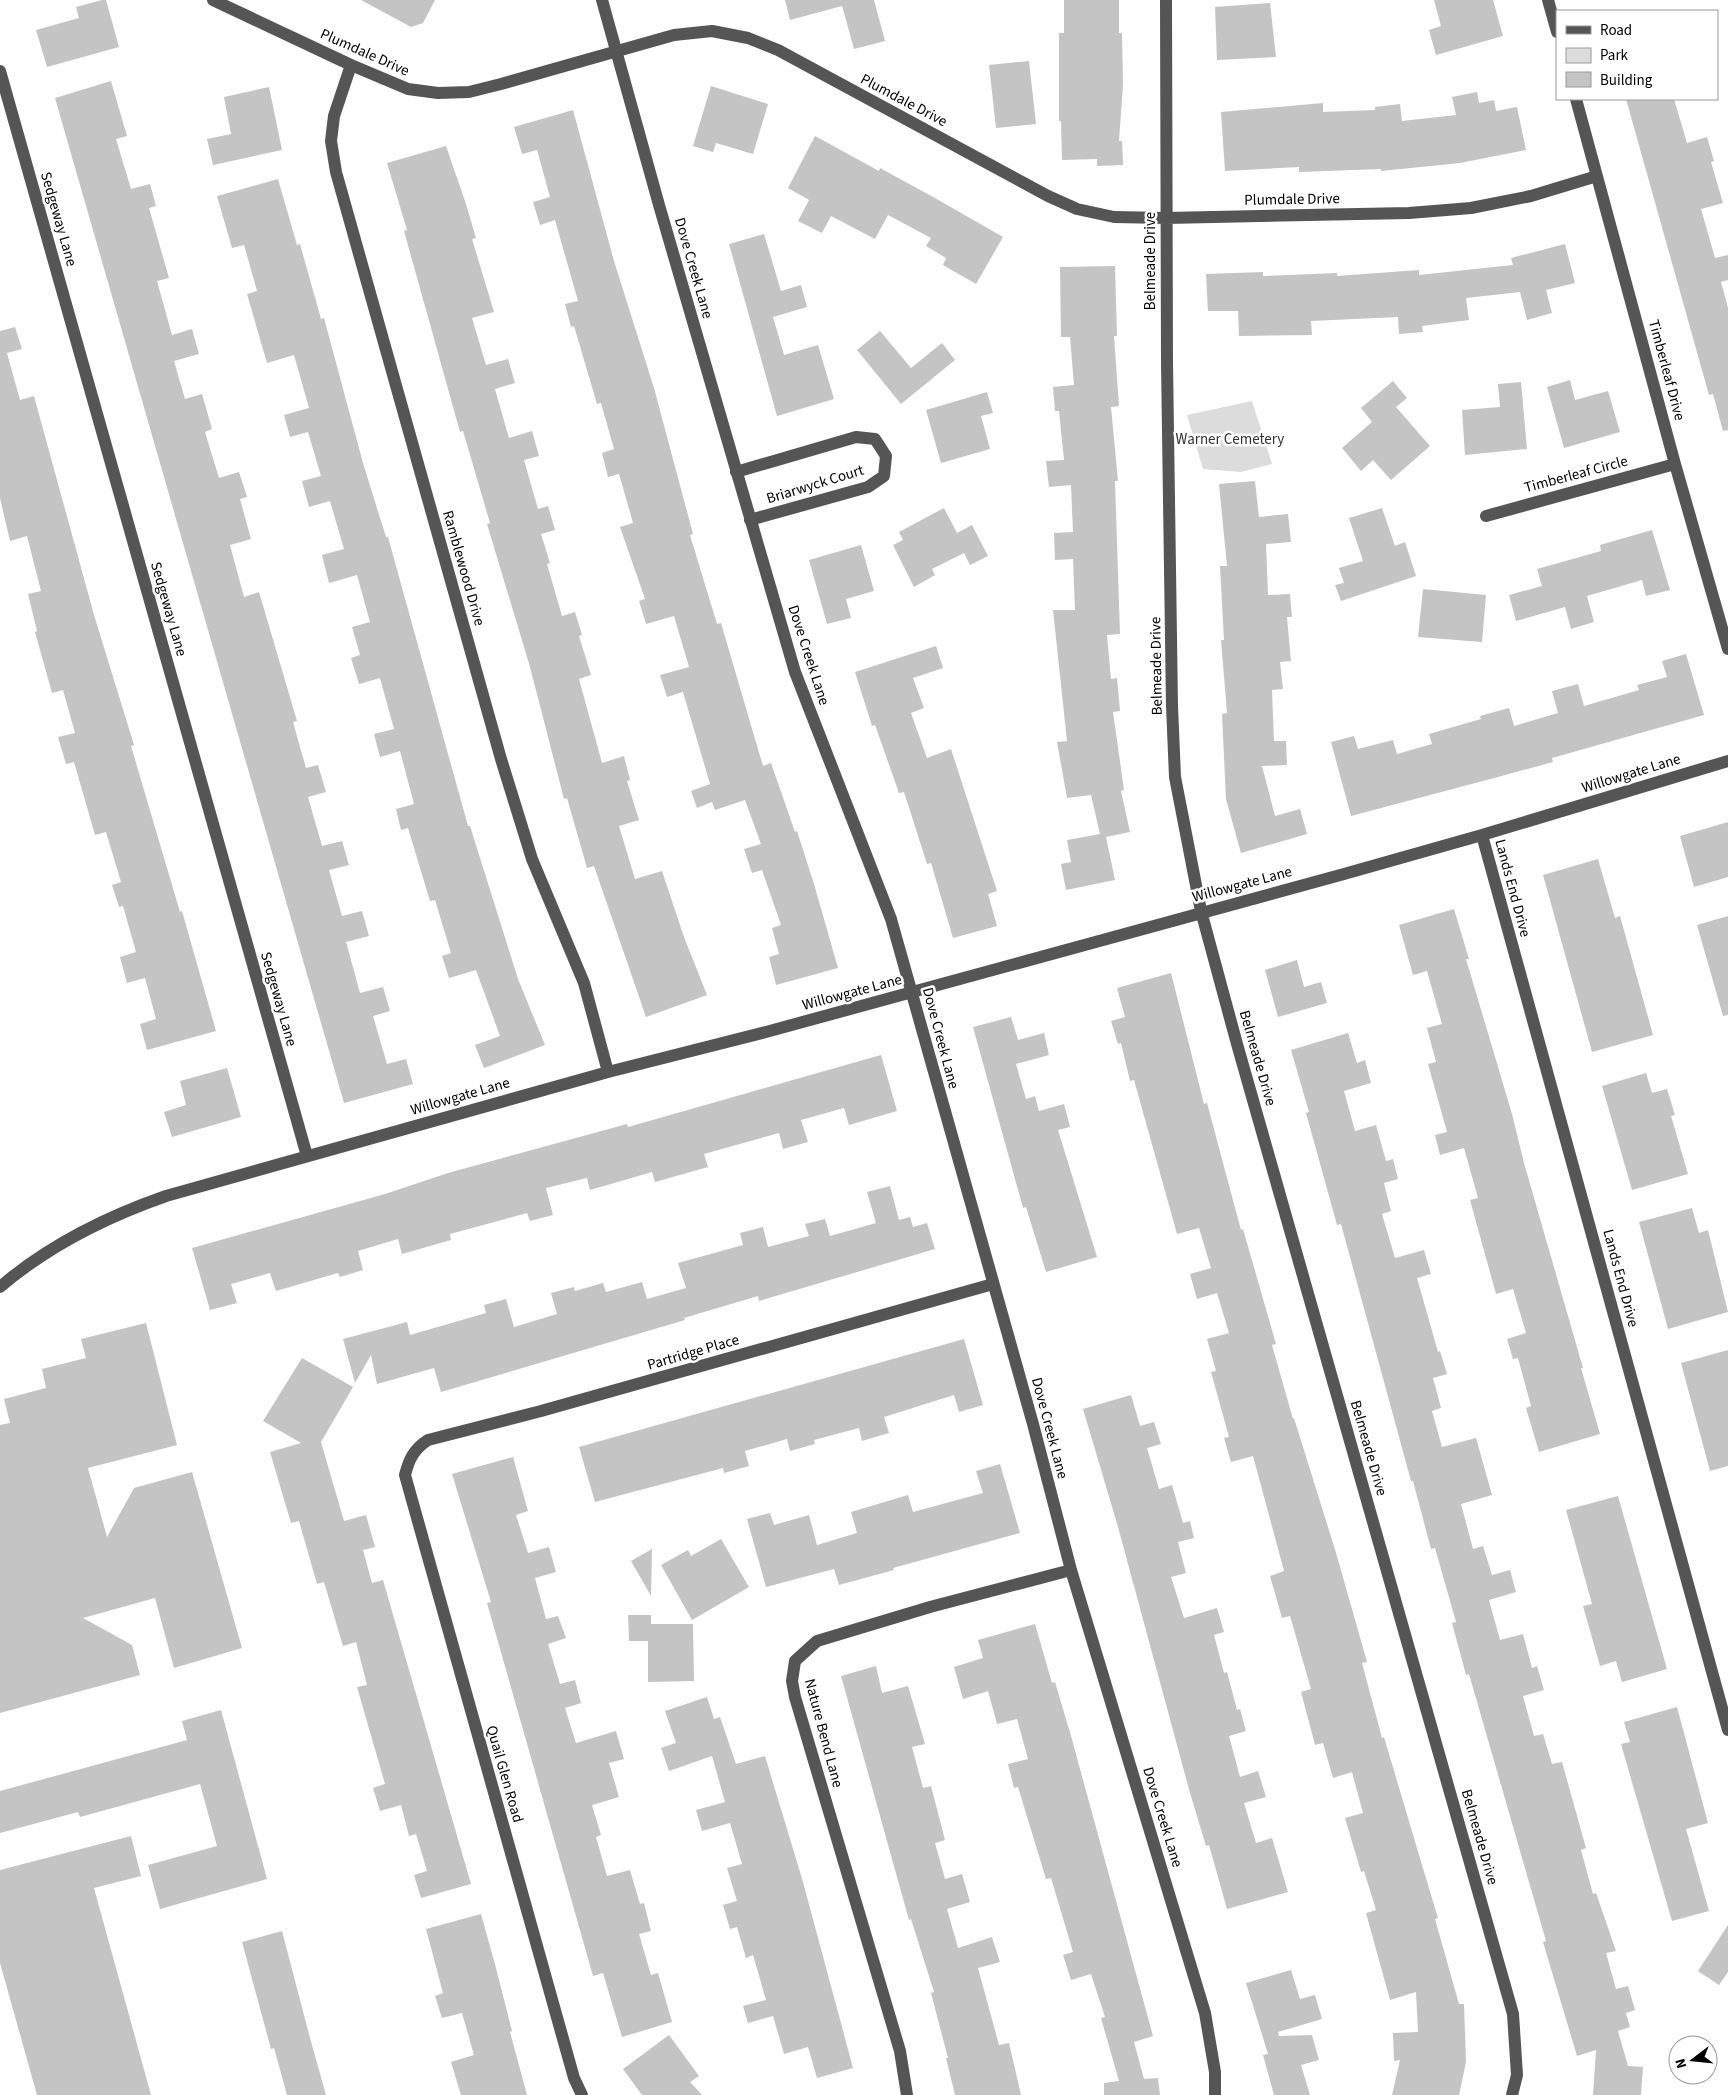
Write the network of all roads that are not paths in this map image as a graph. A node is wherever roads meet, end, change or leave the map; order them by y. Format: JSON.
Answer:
{"nodes":[{"id":1,"x":213,"y":0,"type":"edge"},
{"id":2,"x":602,"y":0,"type":"edge"},
{"id":3,"x":1166,"y":0,"type":"edge"},
{"id":4,"x":1548,"y":0,"type":"edge"},
{"id":5,"x":1556,"y":28,"type":"edge"},
{"id":6,"x":616,"y":51,"type":"junction"},
{"id":7,"x":351,"y":65,"type":"junction"},
{"id":8,"x":0,"y":71,"type":"edge"},
{"id":9,"x":1576,"y":100,"type":"edge"},
{"id":10,"x":1598,"y":176,"type":"junction"},
{"id":11,"x":1166,"y":218,"type":"junction"},
{"id":12,"x":1675,"y":464,"type":"junction"},
{"id":13,"x":736,"y":472,"type":"junction"},
{"id":14,"x":1486,"y":516,"type":"dead end"},
{"id":15,"x":750,"y":520,"type":"junction"},
{"id":16,"x":1728,"y":649,"type":"edge"},
{"id":17,"x":1728,"y":761,"type":"edge"},
{"id":18,"x":1482,"y":835,"type":"junction"},
{"id":19,"x":1201,"y":911,"type":"junction"},
{"id":20,"x":912,"y":992,"type":"junction"},
{"id":21,"x":608,"y":1072,"type":"junction"},
{"id":22,"x":307,"y":1156,"type":"junction"},
{"id":23,"x":993,"y":1284,"type":"junction"},
{"id":24,"x":0,"y":1287,"type":"edge"},
{"id":25,"x":409,"y":1460,"type":"joint"},
{"id":26,"x":1071,"y":1570,"type":"junction"},
{"id":27,"x":1728,"y":1730,"type":"edge"},
{"id":28,"x":582,"y":2095,"type":"edge"},
{"id":29,"x":907,"y":2095,"type":"edge"},
{"id":30,"x":1215,"y":2095,"type":"edge"},
{"id":31,"x":1512,"y":2095,"type":"edge"}],
"edges":[{"from":1,"to":7,"type":"street","name":"Plumdale Drive"},
{"from":2,"to":6,"type":"street","name":"Dove Creek Lane"},
{"from":3,"to":11,"type":"street","name":"Belmeade Drive"},
{"from":4,"to":5,"type":"street"},
{"from":6,"to":7,"type":"street","name":"Plumdale Drive"},
{"from":6,"to":11,"type":"street","name":"Plumdale Drive"},
{"from":6,"to":13,"type":"street","name":"Dove Creek Lane"},
{"from":7,"to":21,"type":"street","name":"Ramblewood Drive"},
{"from":8,"to":22,"type":"street","name":"Sedgeway Lane"},
{"from":9,"to":10,"type":"street","name":"Timberleaf Drive"},
{"from":10,"to":11,"type":"street","name":"Plumdale Drive"},
{"from":10,"to":12,"type":"street","name":"Timberleaf Drive"},
{"from":11,"to":19,"type":"street","name":"Belmeade Drive"},
{"from":12,"to":14,"type":"street","name":"Timberleaf Circle"},
{"from":12,"to":16,"type":"street","name":"Timberleaf Drive"},
{"from":13,"to":15,"type":"street","name":"Dove Creek Lane"},
{"from":13,"to":15,"type":"street","name":"Briarwyck Court"},
{"from":15,"to":20,"type":"street","name":"Dove Creek Lane"},
{"from":17,"to":18,"type":"street","name":"Willowgate Lane"},
{"from":18,"to":19,"type":"street","name":"Willowgate Lane"},
{"from":18,"to":27,"type":"street","name":"Lands End Drive"},
{"from":19,"to":20,"type":"street","name":"Willowgate Lane"},
{"from":19,"to":31,"type":"street","name":"Belmeade Drive"},
{"from":20,"to":21,"type":"street","name":"Willowgate Lane"},
{"from":20,"to":23,"type":"street","name":"Dove Creek Lane"},
{"from":21,"to":22,"type":"street","name":"Willowgate Lane"},
{"from":22,"to":24,"type":"street","name":"Willowgate Lane"},
{"from":23,"to":25,"type":"street","name":"Partridge Place"},
{"from":23,"to":26,"type":"street","name":"Dove Creek Lane"},
{"from":25,"to":28,"type":"street","name":"Quail Glen Road"},
{"from":26,"to":29,"type":"street","name":"Nature Bend Lane"},
{"from":26,"to":30,"type":"street","name":"Dove Creek Lane"}]}
